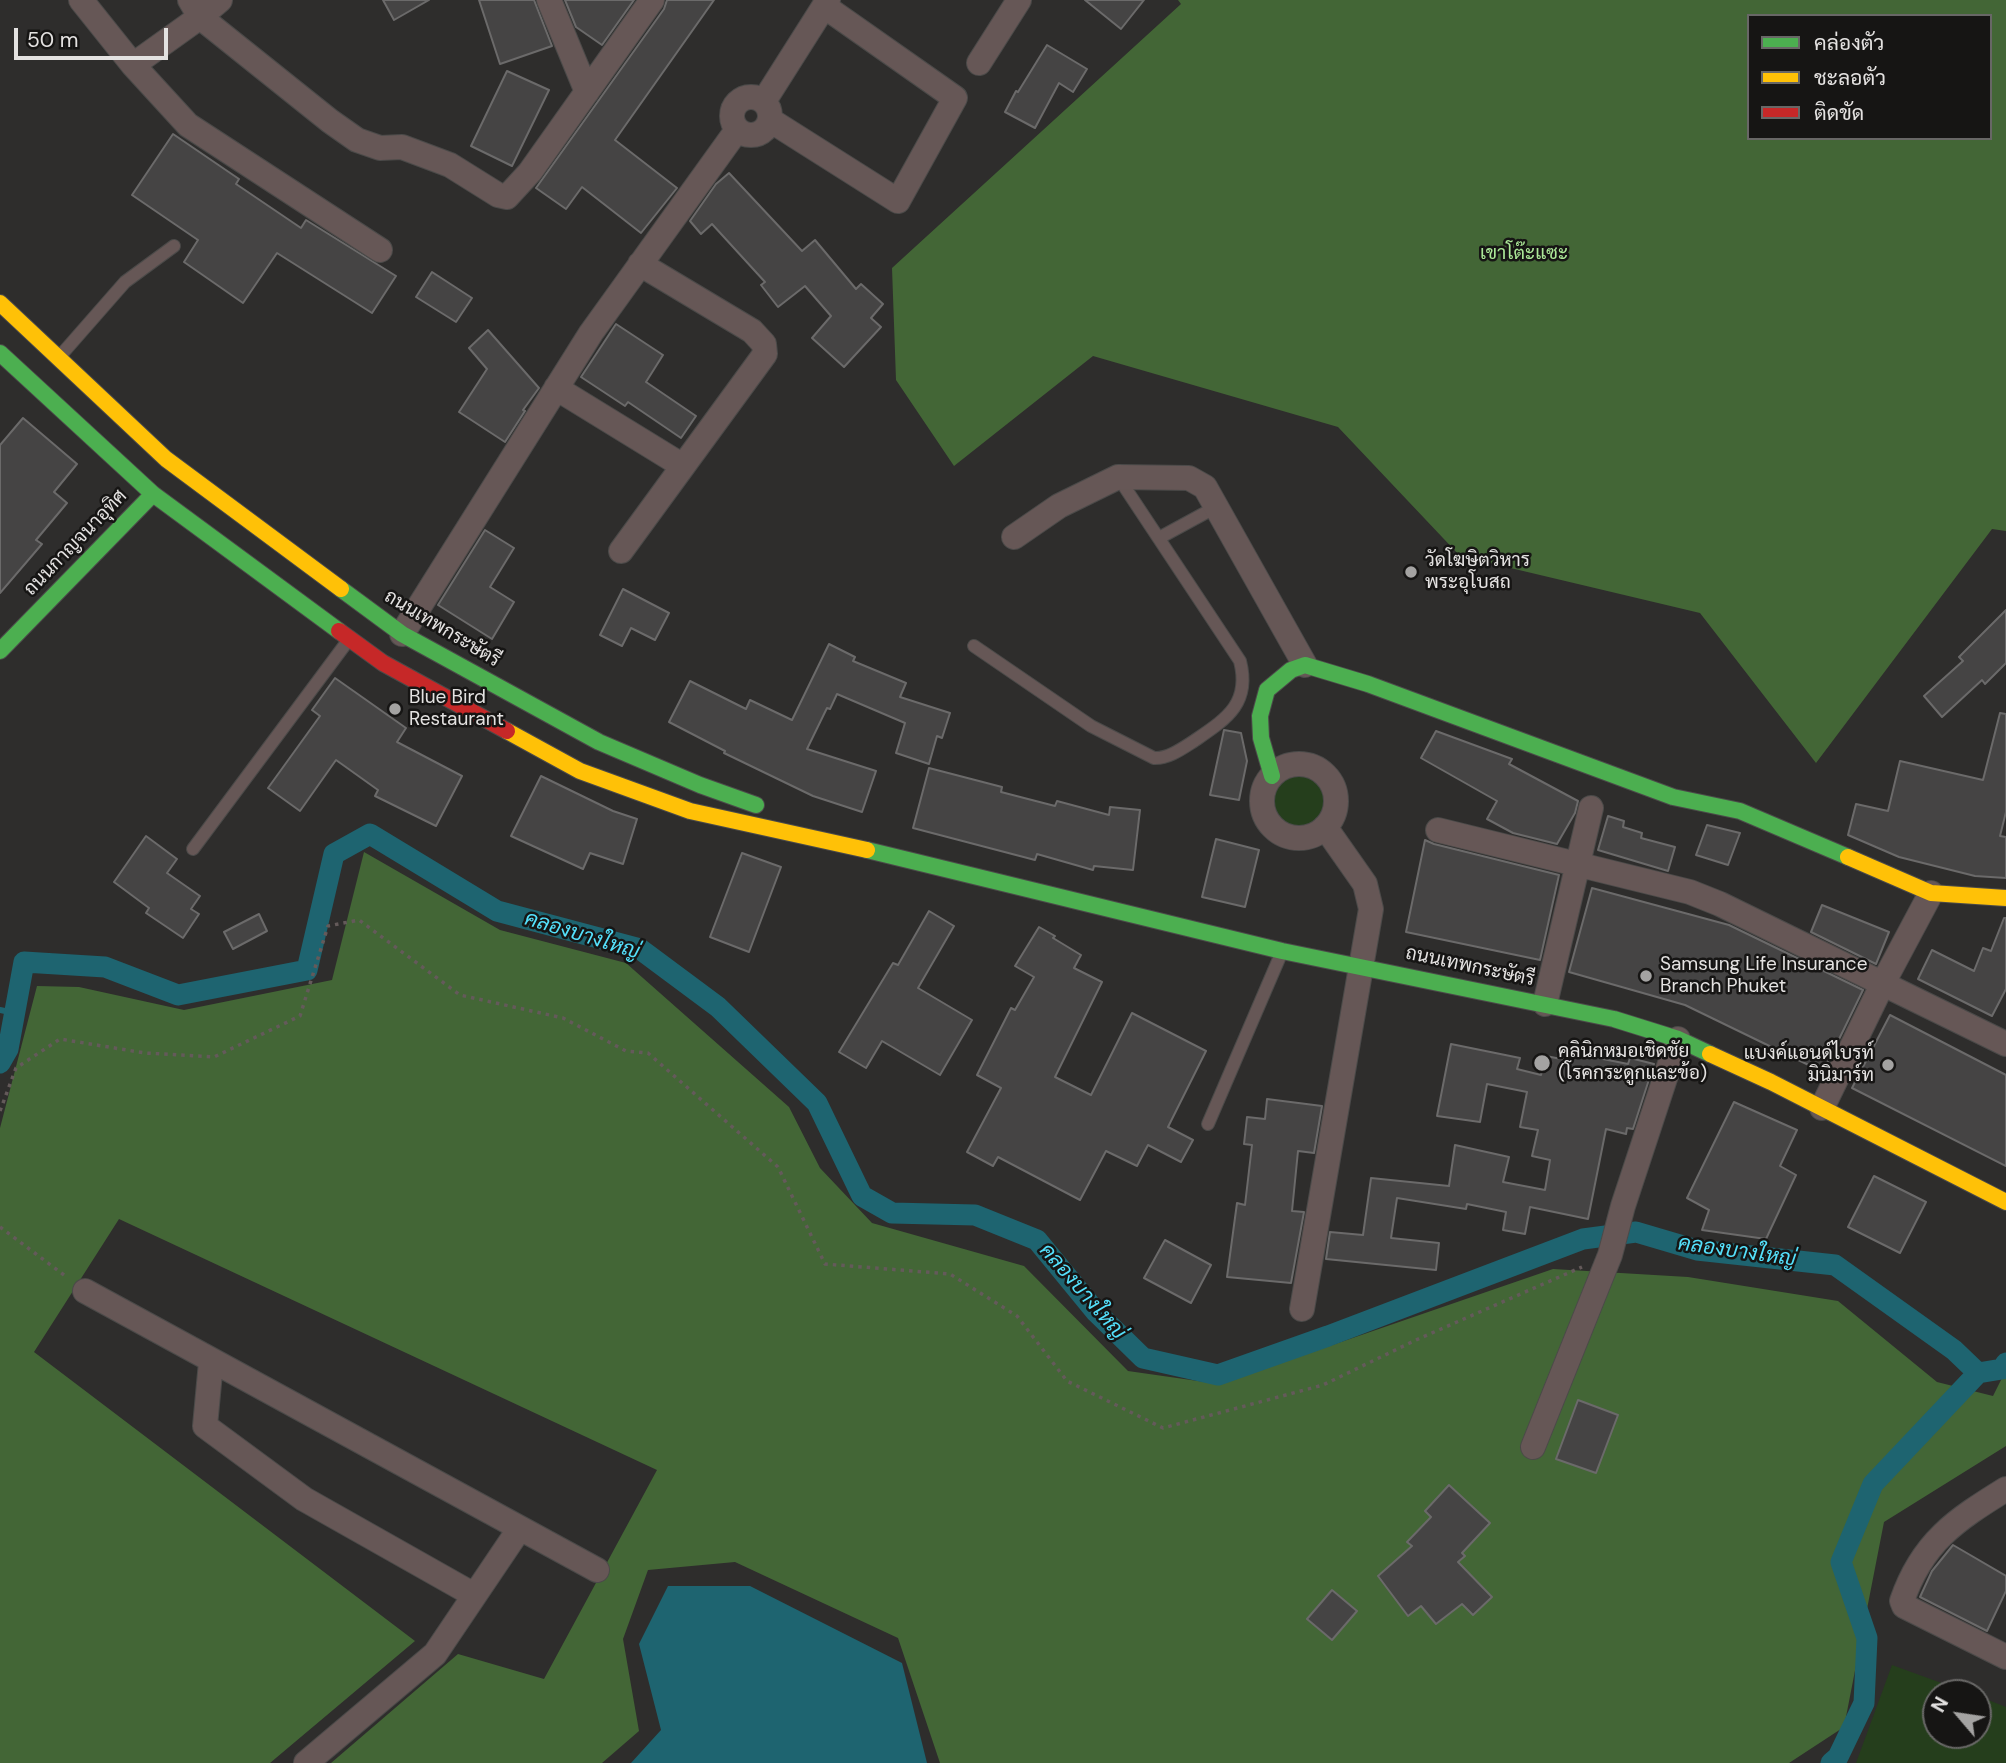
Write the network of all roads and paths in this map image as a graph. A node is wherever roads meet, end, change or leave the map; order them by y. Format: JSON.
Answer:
{"nodes":[{"id":1,"x":81,"y":0,"type":"edge"},
{"id":2,"x":220,"y":0,"type":"edge"},
{"id":3,"x":549,"y":0,"type":"edge"},
{"id":4,"x":652,"y":0,"type":"edge"},
{"id":5,"x":1019,"y":0,"type":"edge"},
{"id":6,"x":826,"y":3,"type":"edge"},
{"id":7,"x":195,"y":9,"type":"edge"},
{"id":8,"x":979,"y":63,"type":"dead end"},
{"id":9,"x":132,"y":65,"type":"junction"},
{"id":10,"x":587,"y":92,"type":"junction"},
{"id":11,"x":767,"y":110,"type":"junction"},
{"id":12,"x":737,"y":130,"type":"junction"},
{"id":13,"x":174,"y":246,"type":"dead end"},
{"id":14,"x":380,"y":250,"type":"dead end"},
{"id":15,"x":640,"y":264,"type":"junction"},
{"id":16,"x":0,"y":303,"type":"edge"},
{"id":17,"x":0,"y":353,"type":"edge"},
{"id":18,"x":58,"y":358,"type":"junction"},
{"id":19,"x":556,"y":388,"type":"junction"},
{"id":20,"x":683,"y":466,"type":"junction"},
{"id":21,"x":1118,"y":477,"type":"junction"},
{"id":22,"x":153,"y":494,"type":"junction"},
{"id":23,"x":1216,"y":508,"type":"junction"},
{"id":24,"x":1014,"y":537,"type":"dead end"},
{"id":25,"x":1159,"y":538,"type":"junction"},
{"id":26,"x":621,"y":551,"type":"dead end"},
{"id":27,"x":402,"y":634,"type":"junction"},
{"id":28,"x":349,"y":639,"type":"junction"},
{"id":29,"x":2,"y":645,"type":"edge"},
{"id":30,"x":974,"y":646,"type":"dead end"},
{"id":31,"x":1305,"y":665,"type":"junction"},
{"id":32,"x":1272,"y":776,"type":"junction"},
{"id":33,"x":700,"y":785,"type":"junction"},
{"id":34,"x":1591,"y":808,"type":"dead end"},
{"id":35,"x":690,"y":811,"type":"junction"},
{"id":36,"x":1325,"y":827,"type":"junction"},
{"id":37,"x":1438,"y":830,"type":"dead end"},
{"id":38,"x":193,"y":849,"type":"dead end"},
{"id":39,"x":897,"y":856,"type":"junction"},
{"id":40,"x":1577,"y":865,"type":"junction"},
{"id":41,"x":1931,"y":893,"type":"junction"},
{"id":42,"x":2006,"y":898,"type":"edge"},
{"id":43,"x":1282,"y":951,"type":"junction"},
{"id":44,"x":1362,"y":967,"type":"junction"},
{"id":45,"x":1883,"y":983,"type":"junction"},
{"id":46,"x":1545,"y":1004,"type":"junction"},
{"id":47,"x":1678,"y":1040,"type":"junction"},
{"id":48,"x":2006,"y":1044,"type":"edge"},
{"id":49,"x":1822,"y":1108,"type":"junction"},
{"id":50,"x":0,"y":1111,"type":"edge"},
{"id":51,"x":1208,"y":1124,"type":"dead end"},
{"id":52,"x":2006,"y":1202,"type":"edge"},
{"id":53,"x":0,"y":1227,"type":"edge"},
{"id":54,"x":1612,"y":1249,"type":"junction"},
{"id":55,"x":85,"y":1291,"type":"joint"},
{"id":56,"x":1302,"y":1309,"type":"dead end"},
{"id":57,"x":211,"y":1362,"type":"junction"},
{"id":58,"x":1533,"y":1447,"type":"dead end"},
{"id":59,"x":2006,"y":1489,"type":"edge"},
{"id":60,"x":520,"y":1528,"type":"junction"},
{"id":61,"x":597,"y":1570,"type":"dead end"},
{"id":62,"x":474,"y":1595,"type":"junction"},
{"id":63,"x":2006,"y":1657,"type":"edge"},
{"id":64,"x":306,"y":1763,"type":"edge"}],
"edges":[{"from":1,"to":9,"type":"street"},
{"from":2,"to":7,"type":"street"},
{"from":3,"to":10,"type":"street"},
{"from":4,"to":10,"type":"street"},
{"from":5,"to":8,"type":"street"},
{"from":6,"to":11,"type":"street"},
{"from":6,"to":11,"type":"street"},
{"from":7,"to":9,"type":"street"},
{"from":7,"to":10,"type":"street"},
{"from":9,"to":14,"type":"street"},
{"from":11,"to":12,"type":"street"},
{"from":11,"to":12,"type":"street"},
{"from":12,"to":15,"type":"street"},
{"from":13,"to":18,"type":"lane"},
{"from":15,"to":19,"type":"street"},
{"from":15,"to":20,"type":"street"},
{"from":16,"to":18,"type":"main road","name":"ถนนเทพกระษัตรี"},
{"from":17,"to":22,"type":"main road","name":"ถนนเทพกระษัตรี"},
{"from":18,"to":27,"type":"main road","name":"ถนนเทพกระษัตรี"},
{"from":19,"to":20,"type":"street"},
{"from":19,"to":27,"type":"street"},
{"from":20,"to":26,"type":"street"},
{"from":21,"to":23,"type":"street"},
{"from":21,"to":24,"type":"street"},
{"from":21,"to":25,"type":"lane"},
{"from":22,"to":28,"type":"main road","name":"ถนนเทพกระษัตรี"},
{"from":22,"to":29,"type":"main road","name":"ถนนกาญจนาอุทิศ"},
{"from":23,"to":25,"type":"lane"},
{"from":23,"to":31,"type":"street"},
{"from":25,"to":30,"type":"lane"},
{"from":27,"to":33,"type":"main road","name":"ถนนเทพกระษัตรี"},
{"from":28,"to":35,"type":"main road","name":"ถนนเทพกระษัตรี"},
{"from":28,"to":38,"type":"lane"},
{"from":31,"to":32,"type":"main road"},
{"from":31,"to":41,"type":"main road"},
{"from":32,"to":36,"type":"street"},
{"from":32,"to":36,"type":"street"},
{"from":33,"to":35,"type":"main road"},
{"from":33,"to":39,"type":"main road","name":"ถนนเทพกระษัตรี"},
{"from":34,"to":40,"type":"street"},
{"from":35,"to":39,"type":"main road","name":"ถนนเทพกระษัตรี"},
{"from":36,"to":44,"type":"street"},
{"from":37,"to":40,"type":"street"},
{"from":39,"to":43,"type":"main road","name":"ถนนเทพกระษัตรี"},
{"from":40,"to":45,"type":"street"},
{"from":40,"to":46,"type":"street"},
{"from":41,"to":42,"type":"main road"},
{"from":41,"to":45,"type":"street"},
{"from":43,"to":44,"type":"main road","name":"ถนนเทพกระษัตรี"},
{"from":43,"to":51,"type":"lane"},
{"from":44,"to":46,"type":"main road","name":"ถนนเทพกระษัตรี"},
{"from":44,"to":56,"type":"street"},
{"from":45,"to":48,"type":"street"},
{"from":45,"to":49,"type":"street"},
{"from":46,"to":47,"type":"main road","name":"ถนนเทพกระษัตรี"},
{"from":47,"to":49,"type":"main road","name":"ถนนเทพกระษัตรี"},
{"from":47,"to":54,"type":"street"},
{"from":49,"to":52,"type":"main road","name":"ถนนเทพกระษัตรี"},
{"from":50,"to":54,"type":"path"},
{"from":53,"to":55,"type":"path"},
{"from":54,"to":58,"type":"street"},
{"from":55,"to":57,"type":"street"},
{"from":57,"to":60,"type":"street"},
{"from":57,"to":62,"type":"street"},
{"from":59,"to":63,"type":"street"},
{"from":60,"to":61,"type":"street"},
{"from":60,"to":62,"type":"street"},
{"from":62,"to":64,"type":"street"}]}
